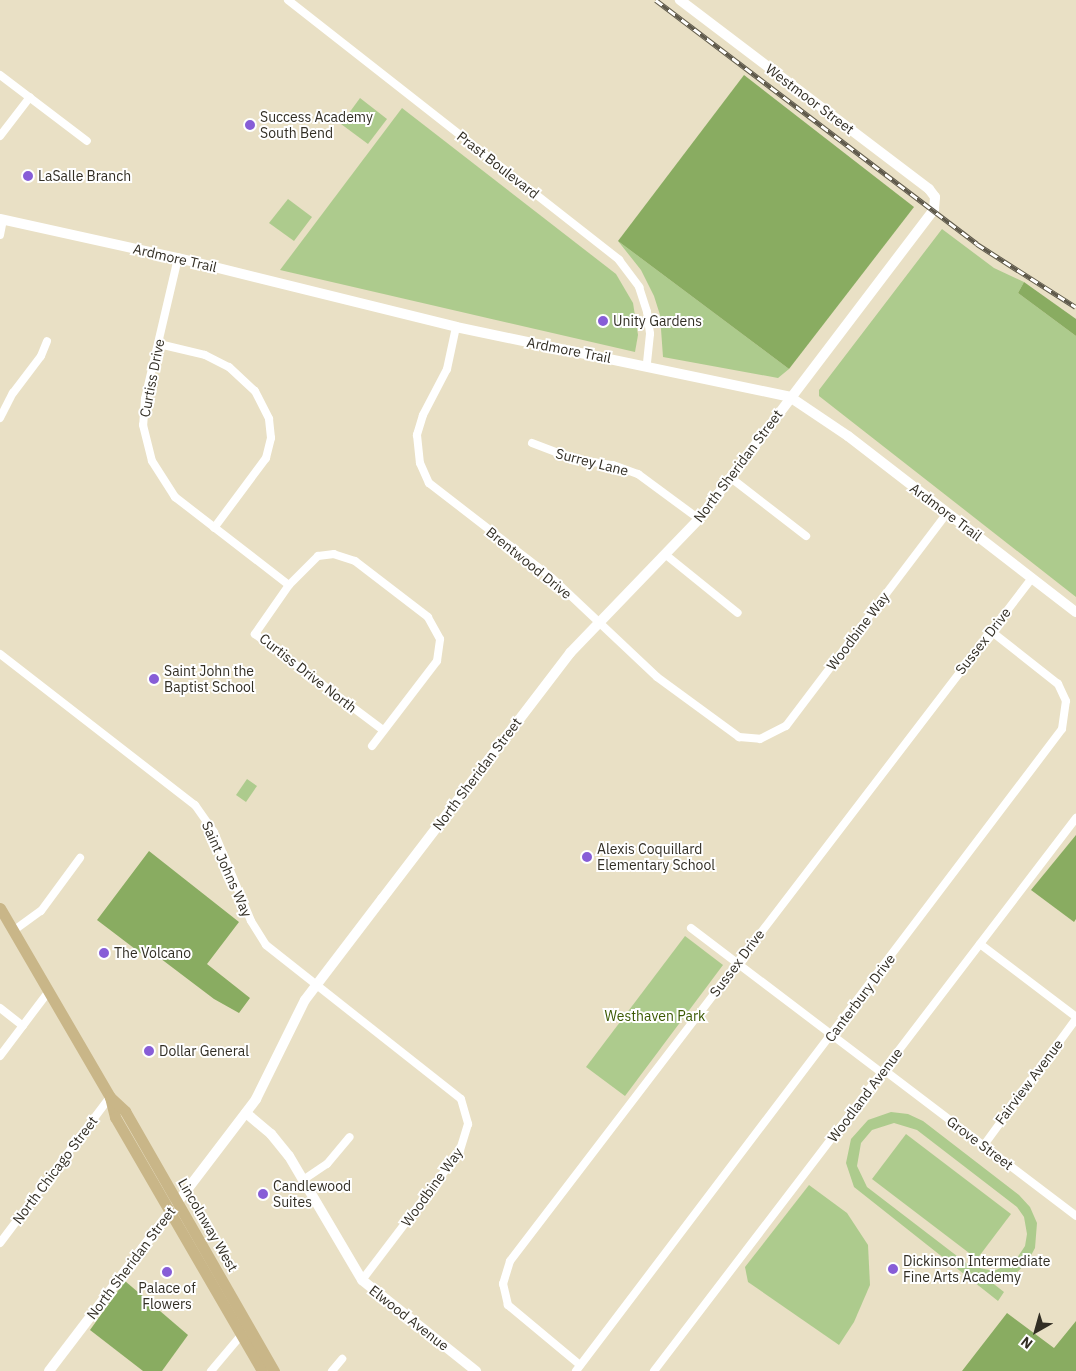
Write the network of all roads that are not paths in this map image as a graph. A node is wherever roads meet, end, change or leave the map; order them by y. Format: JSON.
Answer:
{"nodes":[{"id":1,"x":288,"y":0,"type":"edge"},
{"id":2,"x":680,"y":0,"type":"edge"},
{"id":3,"x":0,"y":75,"type":"edge"},
{"id":4,"x":30,"y":97,"type":"junction"},
{"id":5,"x":0,"y":136,"type":"edge"},
{"id":6,"x":87,"y":141,"type":"dead end"},
{"id":7,"x":935,"y":201,"type":"joint"},
{"id":8,"x":2,"y":220,"type":"edge"},
{"id":9,"x":0,"y":235,"type":"edge"},
{"id":10,"x":178,"y":258,"type":"junction"},
{"id":11,"x":456,"y":327,"type":"junction"},
{"id":12,"x":47,"y":341,"type":"dead end"},
{"id":13,"x":158,"y":344,"type":"junction"},
{"id":14,"x":647,"y":365,"type":"junction"},
{"id":15,"x":790,"y":397,"type":"junction"},
{"id":16,"x":0,"y":418,"type":"edge"},
{"id":17,"x":532,"y":443,"type":"dead end"},
{"id":18,"x":731,"y":478,"type":"junction"},
{"id":19,"x":947,"y":513,"type":"junction"},
{"id":20,"x":699,"y":519,"type":"junction"},
{"id":21,"x":214,"y":528,"type":"junction"},
{"id":22,"x":806,"y":536,"type":"dead end"},
{"id":23,"x":666,"y":555,"type":"junction"},
{"id":24,"x":1032,"y":578,"type":"junction"},
{"id":25,"x":289,"y":585,"type":"junction"},
{"id":26,"x":1076,"y":612,"type":"edge"},
{"id":27,"x":738,"y":613,"type":"dead end"},
{"id":28,"x":598,"y":623,"type":"junction"},
{"id":29,"x":991,"y":631,"type":"junction"},
{"id":30,"x":0,"y":654,"type":"edge"},
{"id":31,"x":383,"y":730,"type":"junction"},
{"id":32,"x":760,"y":739,"type":"joint"},
{"id":33,"x":372,"y":746,"type":"dead end"},
{"id":34,"x":1076,"y":818,"type":"edge"},
{"id":35,"x":80,"y":858,"type":"dead end"},
{"id":36,"x":0,"y":908,"type":"edge"},
{"id":37,"x":690,"y":928,"type":"dead end"},
{"id":38,"x":13,"y":931,"type":"junction"},
{"id":39,"x":980,"y":944,"type":"junction"},
{"id":40,"x":737,"y":964,"type":"junction"},
{"id":41,"x":316,"y":985,"type":"junction"},
{"id":42,"x":49,"y":991,"type":"junction"},
{"id":43,"x":0,"y":1008,"type":"edge"},
{"id":44,"x":1076,"y":1018,"type":"edge"},
{"id":45,"x":23,"y":1026,"type":"junction"},
{"id":46,"x":831,"y":1036,"type":"junction"},
{"id":47,"x":0,"y":1056,"type":"edge"},
{"id":48,"x":883,"y":1072,"type":"junction"},
{"id":49,"x":450,"y":1087,"type":"joint"},
{"id":50,"x":110,"y":1097,"type":"junction"},
{"id":51,"x":246,"y":1113,"type":"junction"},
{"id":52,"x":350,"y":1137,"type":"dead end"},
{"id":53,"x":984,"y":1145,"type":"junction"},
{"id":54,"x":303,"y":1180,"type":"junction"},
{"id":55,"x":177,"y":1202,"type":"junction"},
{"id":56,"x":170,"y":1213,"type":"junction"},
{"id":57,"x":1076,"y":1216,"type":"edge"},
{"id":58,"x":0,"y":1243,"type":"edge"},
{"id":59,"x":362,"y":1280,"type":"junction"},
{"id":60,"x":249,"y":1325,"type":"junction"},
{"id":61,"x":241,"y":1336,"type":"junction"},
{"id":62,"x":342,"y":1359,"type":"dead end"},
{"id":63,"x":578,"y":1368,"type":"edge"},
{"id":64,"x":50,"y":1371,"type":"edge"},
{"id":65,"x":211,"y":1371,"type":"edge"},
{"id":66,"x":262,"y":1371,"type":"edge"},
{"id":67,"x":274,"y":1371,"type":"edge"},
{"id":68,"x":332,"y":1371,"type":"edge"},
{"id":69,"x":476,"y":1371,"type":"edge"},
{"id":70,"x":654,"y":1371,"type":"edge"}],
"edges":[{"from":1,"to":14,"type":"street","name":"Prast Boulevard"},
{"from":2,"to":7,"type":"street","name":"Westmoor Street"},
{"from":3,"to":4,"type":"street"},
{"from":4,"to":5,"type":"street"},
{"from":4,"to":6,"type":"street"},
{"from":7,"to":15,"type":"street","name":"North Sheridan Street"},
{"from":8,"to":9,"type":"street"},
{"from":8,"to":10,"type":"street","name":"Ardmore Trail"},
{"from":10,"to":11,"type":"street","name":"Ardmore Trail"},
{"from":10,"to":13,"type":"street","name":"Curtiss Drive"},
{"from":11,"to":14,"type":"street","name":"Ardmore Trail"},
{"from":11,"to":28,"type":"street","name":"Brentwood Drive"},
{"from":12,"to":16,"type":"street"},
{"from":13,"to":21,"type":"street","name":"Curtiss Drive"},
{"from":13,"to":21,"type":"street"},
{"from":14,"to":15,"type":"street","name":"Ardmore Trail"},
{"from":15,"to":18,"type":"street","name":"North Sheridan Street"},
{"from":15,"to":19,"type":"street","name":"Ardmore Trail"},
{"from":17,"to":20,"type":"street","name":"Surrey Lane"},
{"from":18,"to":20,"type":"street","name":"North Sheridan Street"},
{"from":18,"to":22,"type":"street"},
{"from":19,"to":24,"type":"street","name":"Ardmore Trail"},
{"from":19,"to":32,"type":"street","name":"Woodbine Way"},
{"from":20,"to":23,"type":"street","name":"North Sheridan Street"},
{"from":21,"to":25,"type":"street","name":"Curtiss Drive"},
{"from":23,"to":27,"type":"street"},
{"from":23,"to":28,"type":"street","name":"North Sheridan Street"},
{"from":24,"to":26,"type":"street","name":"Ardmore Trail"},
{"from":24,"to":29,"type":"street","name":"Sussex Drive"},
{"from":25,"to":31,"type":"street","name":"Curtiss Drive North"},
{"from":25,"to":31,"type":"street"},
{"from":28,"to":32,"type":"street","name":"Brentwood Drive"},
{"from":28,"to":41,"type":"street","name":"North Sheridan Street"},
{"from":29,"to":40,"type":"street","name":"Sussex Drive"},
{"from":29,"to":46,"type":"street","name":"Canterbury Drive"},
{"from":30,"to":41,"type":"street","name":"Saint Johns Way"},
{"from":31,"to":33,"type":"street"},
{"from":34,"to":39,"type":"street","name":"Woodland Avenue"},
{"from":35,"to":38,"type":"street"},
{"from":36,"to":38,"type":"main road","name":"Lincolnway West"},
{"from":37,"to":40,"type":"street","name":"Grove Street"},
{"from":38,"to":42,"type":"main road","name":"Lincolnway West"},
{"from":39,"to":44,"type":"street"},
{"from":39,"to":48,"type":"street","name":"Woodland Avenue"},
{"from":40,"to":46,"type":"street","name":"Grove Street"},
{"from":40,"to":63,"type":"street","name":"Sussex Drive"},
{"from":41,"to":49,"type":"street","name":"Saint Johns Way"},
{"from":41,"to":51,"type":"street","name":"North Sheridan Street"},
{"from":42,"to":45,"type":"street"},
{"from":42,"to":50,"type":"main road","name":"Lincolnway West"},
{"from":43,"to":45,"type":"street"},
{"from":44,"to":53,"type":"street","name":"Fairview Avenue"},
{"from":45,"to":47,"type":"street"},
{"from":46,"to":48,"type":"street","name":"Grove Street"},
{"from":46,"to":63,"type":"street","name":"Canterbury Drive"},
{"from":48,"to":53,"type":"street","name":"Grove Street"},
{"from":48,"to":70,"type":"street","name":"Woodland Avenue"},
{"from":49,"to":59,"type":"street","name":"Woodbine Way"},
{"from":50,"to":55,"type":"main road","name":"Lincolnway West"},
{"from":50,"to":56,"type":"main road","name":"Lincolnway West"},
{"from":50,"to":58,"type":"street","name":"North Chicago Street"},
{"from":51,"to":54,"type":"street","name":"Elwood Avenue"},
{"from":51,"to":55,"type":"street","name":"North Sheridan Street"},
{"from":52,"to":54,"type":"street"},
{"from":53,"to":57,"type":"street","name":"Grove Street"},
{"from":54,"to":59,"type":"street","name":"Elwood Avenue"},
{"from":55,"to":56,"type":"street","name":"North Sheridan Street"},
{"from":55,"to":60,"type":"main road","name":"Lincolnway West"},
{"from":56,"to":61,"type":"main road","name":"Lincolnway West"},
{"from":56,"to":64,"type":"street","name":"North Sheridan Street"},
{"from":59,"to":69,"type":"street","name":"Elwood Avenue"},
{"from":60,"to":61,"type":"street"},
{"from":60,"to":67,"type":"main road","name":"Lincolnway West"},
{"from":61,"to":65,"type":"street"},
{"from":61,"to":66,"type":"main road","name":"Lincolnway West"},
{"from":62,"to":68,"type":"street"}]}
